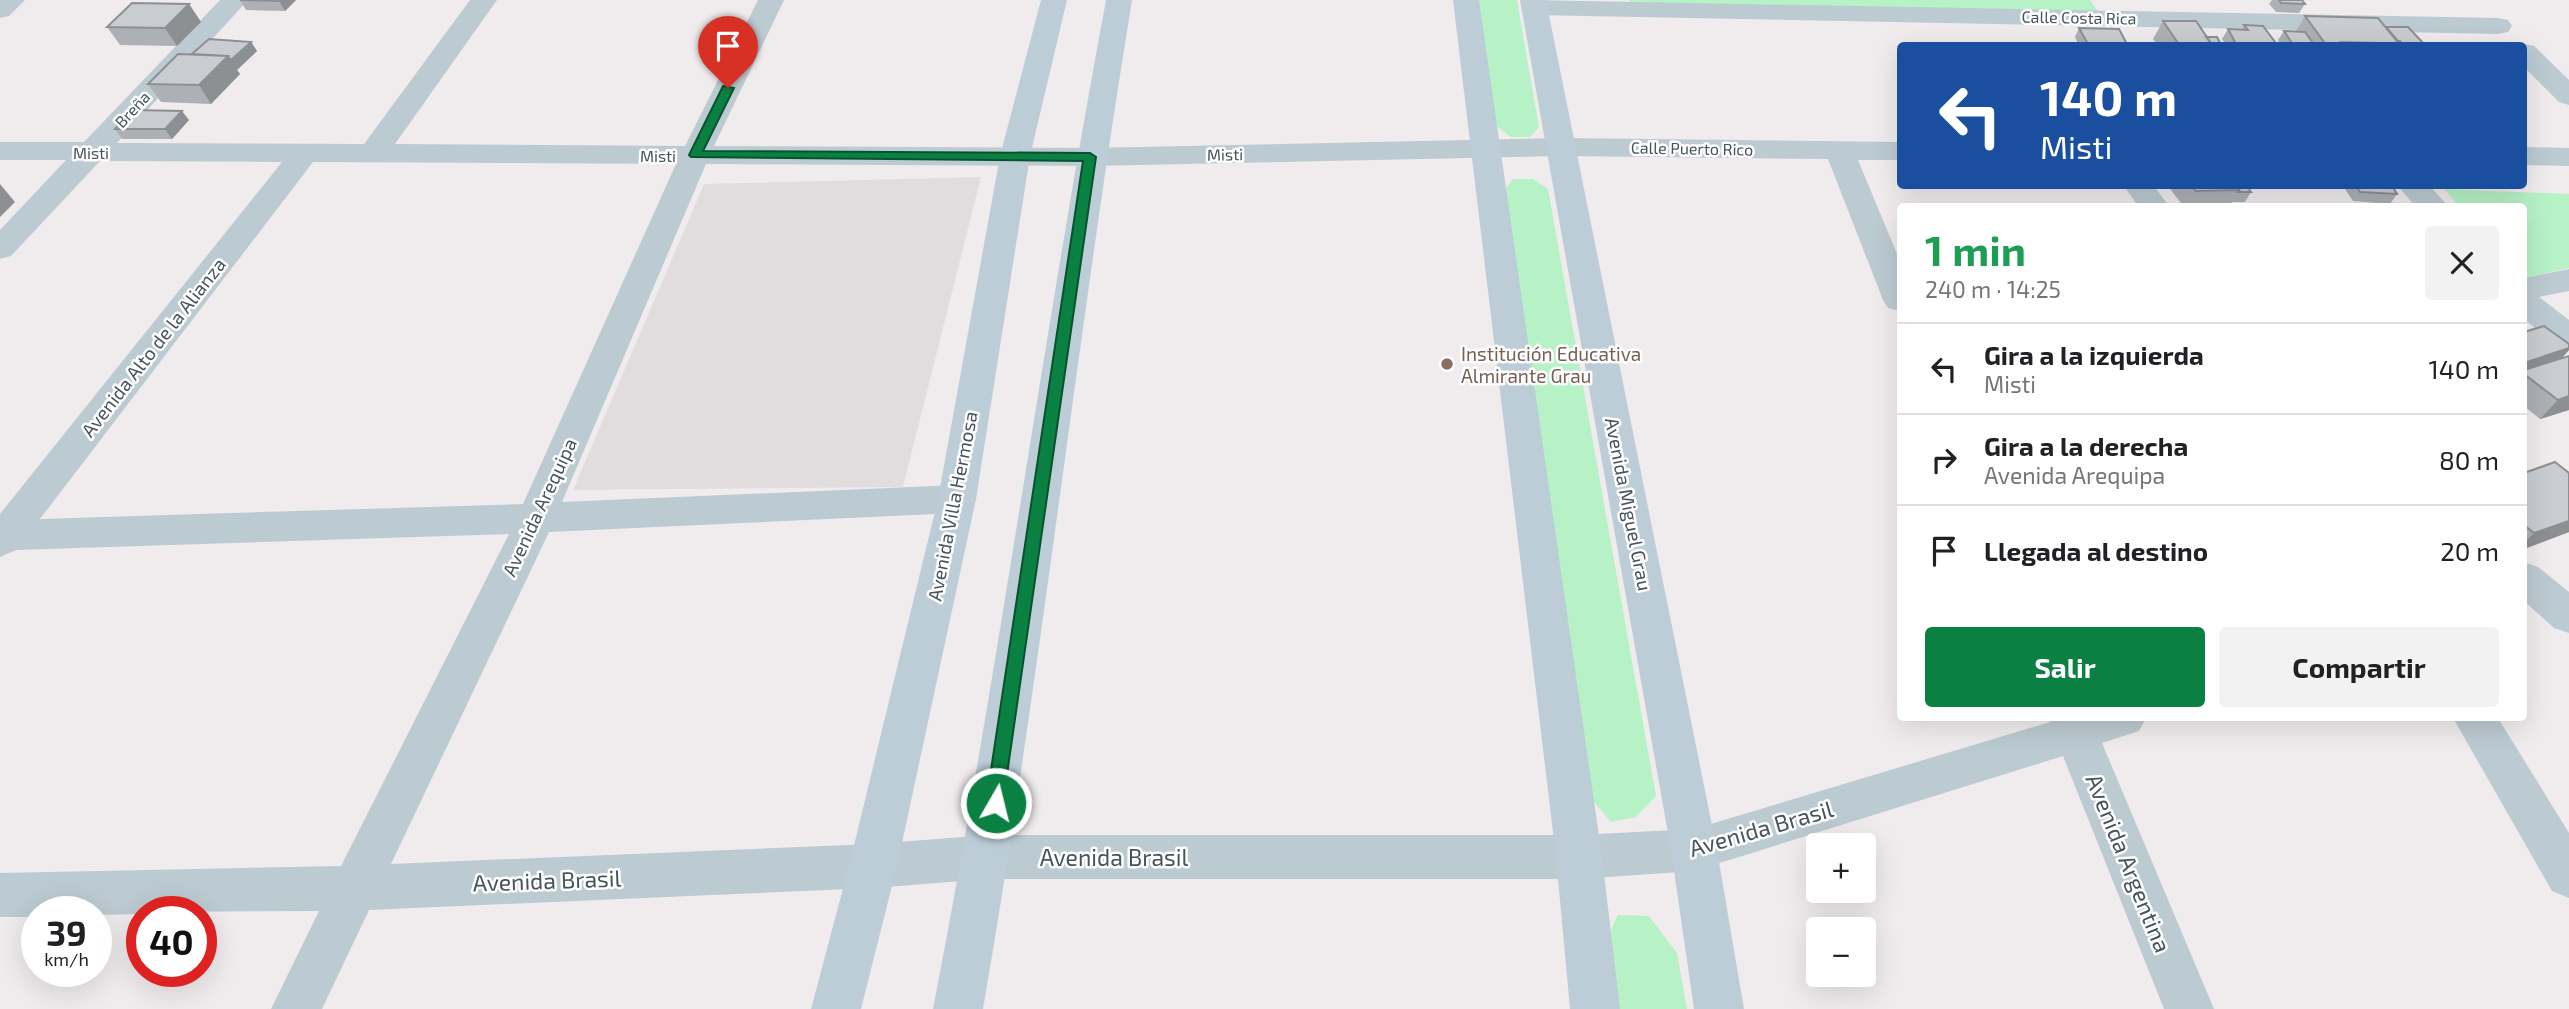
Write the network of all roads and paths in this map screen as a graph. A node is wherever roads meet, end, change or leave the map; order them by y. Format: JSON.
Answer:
{"nodes":[{"id":1,"x":12,"y":0,"type":"edge"},
{"id":2,"x":235,"y":0,"type":"edge"},
{"id":3,"x":484,"y":0,"type":"edge"},
{"id":4,"x":771,"y":0,"type":"edge"},
{"id":5,"x":1054,"y":0,"type":"edge"},
{"id":6,"x":1119,"y":0,"type":"edge"},
{"id":7,"x":1466,"y":0,"type":"edge"},
{"id":8,"x":2249,"y":0,"type":"edge"},
{"id":9,"x":2471,"y":0,"type":"edge"},
{"id":10,"x":1534,"y":4,"type":"edge"},
{"id":11,"x":0,"y":10,"type":"edge"},
{"id":12,"x":2030,"y":15,"type":"junction"},
{"id":13,"x":2267,"y":21,"type":"junction"},
{"id":14,"x":2498,"y":26,"type":"junction"},
{"id":15,"x":2047,"y":42,"type":"edge"},
{"id":16,"x":2513,"y":42,"type":"edge"},
{"id":17,"x":2527,"y":55,"type":"edge"},
{"id":18,"x":2569,"y":96,"type":"edge"},
{"id":19,"x":1562,"y":147,"type":"junction"},
{"id":20,"x":1483,"y":148,"type":"junction"},
{"id":21,"x":1839,"y":150,"type":"junction"},
{"id":22,"x":0,"y":151,"type":"edge"},
{"id":23,"x":1897,"y":151,"type":"edge"},
{"id":24,"x":92,"y":152,"type":"junction"},
{"id":25,"x":306,"y":152,"type":"junction"},
{"id":26,"x":373,"y":153,"type":"junction"},
{"id":27,"x":695,"y":155,"type":"junction"},
{"id":28,"x":1015,"y":156,"type":"junction"},
{"id":29,"x":2527,"y":156,"type":"edge"},
{"id":30,"x":1090,"y":157,"type":"junction"},
{"id":31,"x":2569,"y":157,"type":"edge"},
{"id":32,"x":2416,"y":189,"type":"edge"},
{"id":33,"x":2429,"y":203,"type":"edge"},
{"id":34,"x":0,"y":248,"type":"edge"},
{"id":35,"x":2569,"y":280,"type":"edge"},
{"id":36,"x":2527,"y":288,"type":"edge"},
{"id":37,"x":1897,"y":293,"type":"edge"},
{"id":38,"x":2527,"y":304,"type":"edge"},
{"id":39,"x":2569,"y":338,"type":"edge"},
{"id":40,"x":957,"y":499,"type":"junction"},
{"id":41,"x":536,"y":518,"type":"junction"},
{"id":42,"x":3,"y":538,"type":"edge"},
{"id":43,"x":2538,"y":583,"type":"edge"},
{"id":44,"x":2569,"y":616,"type":"edge"},
{"id":45,"x":2105,"y":721,"type":"edge"},
{"id":46,"x":2477,"y":721,"type":"edge"},
{"id":47,"x":2073,"y":726,"type":"edge"},
{"id":48,"x":1693,"y":850,"type":"junction"},
{"id":49,"x":988,"y":856,"type":"junction"},
{"id":50,"x":1578,"y":857,"type":"junction"},
{"id":51,"x":873,"y":866,"type":"junction"},
{"id":52,"x":2569,"y":876,"type":"edge"},
{"id":53,"x":356,"y":888,"type":"junction"},
{"id":54,"x":0,"y":895,"type":"edge"},
{"id":55,"x":296,"y":1009,"type":"edge"},
{"id":56,"x":836,"y":1009,"type":"edge"},
{"id":57,"x":958,"y":1009,"type":"edge"},
{"id":58,"x":1595,"y":1009,"type":"edge"},
{"id":59,"x":1719,"y":1009,"type":"edge"},
{"id":60,"x":2189,"y":1009,"type":"edge"}],
"edges":[{"from":1,"to":11,"type":"street"},
{"from":2,"to":24,"type":"street","name":"Breña"},
{"from":3,"to":26,"type":"street"},
{"from":4,"to":27,"type":"street","name":"Avenida Arequipa"},
{"from":5,"to":28,"type":"street","name":"Avenida Villa Hermosa"},
{"from":6,"to":30,"type":"street"},
{"from":7,"to":20,"type":"street"},
{"from":8,"to":13,"type":"street"},
{"from":9,"to":14,"type":"street"},
{"from":10,"to":12,"type":"street","name":"Calle Costa Rica"},
{"from":10,"to":19,"type":"street","name":"Avenida Miguel Grau"},
{"from":12,"to":13,"type":"street","name":"Calle Costa Rica"},
{"from":12,"to":15,"type":"street"},
{"from":13,"to":14,"type":"street","name":"Calle Costa Rica"},
{"from":14,"to":16,"type":"street"},
{"from":17,"to":18,"type":"street"},
{"from":19,"to":20,"type":"street","name":"Calle Puerto Rico"},
{"from":19,"to":21,"type":"street","name":"Calle Puerto Rico"},
{"from":19,"to":48,"type":"street","name":"Avenida Miguel Grau"},
{"from":20,"to":30,"type":"street","name":"Misti"},
{"from":20,"to":50,"type":"street"},
{"from":21,"to":23,"type":"street","name":"Calle Puerto Rico"},
{"from":21,"to":37,"type":"street"},
{"from":22,"to":24,"type":"street","name":"Misti"},
{"from":24,"to":25,"type":"street","name":"Misti"},
{"from":24,"to":34,"type":"street","name":"Breña"},
{"from":25,"to":26,"type":"street","name":"Misti"},
{"from":25,"to":42,"type":"street","name":"Avenida Alto de la Alianza"},
{"from":26,"to":27,"type":"street","name":"Misti"},
{"from":27,"to":28,"type":"street","name":"Misti"},
{"from":27,"to":41,"type":"street","name":"Avenida Arequipa"},
{"from":28,"to":30,"type":"street","name":"Misti"},
{"from":28,"to":40,"type":"street","name":"Avenida Villa Hermosa"},
{"from":29,"to":31,"type":"street"},
{"from":30,"to":49,"type":"street"},
{"from":32,"to":33,"type":"street"},
{"from":35,"to":36,"type":"street"},
{"from":38,"to":39,"type":"street"},
{"from":40,"to":41,"type":"street"},
{"from":40,"to":51,"type":"street","name":"Avenida Villa Hermosa"},
{"from":41,"to":42,"type":"street"},
{"from":41,"to":53,"type":"street","name":"Avenida Arequipa"},
{"from":43,"to":44,"type":"street"},
{"from":45,"to":47,"type":"street","name":"Avenida Brasil"},
{"from":46,"to":52,"type":"street"},
{"from":47,"to":48,"type":"street","name":"Avenida Brasil"},
{"from":47,"to":60,"type":"street","name":"Avenida Argentina"},
{"from":48,"to":50,"type":"street","name":"Avenida Brasil"},
{"from":48,"to":59,"type":"street","name":"Avenida Miguel Grau"},
{"from":49,"to":50,"type":"street","name":"Avenida Brasil"},
{"from":49,"to":51,"type":"street","name":"Avenida Brasil"},
{"from":49,"to":57,"type":"street"},
{"from":50,"to":58,"type":"street"},
{"from":51,"to":53,"type":"street","name":"Avenida Brasil"},
{"from":51,"to":56,"type":"street","name":"Avenida Villa Hermosa"},
{"from":53,"to":54,"type":"street","name":"Avenida Brasil"},
{"from":53,"to":55,"type":"street","name":"Avenida Arequipa"}]}
